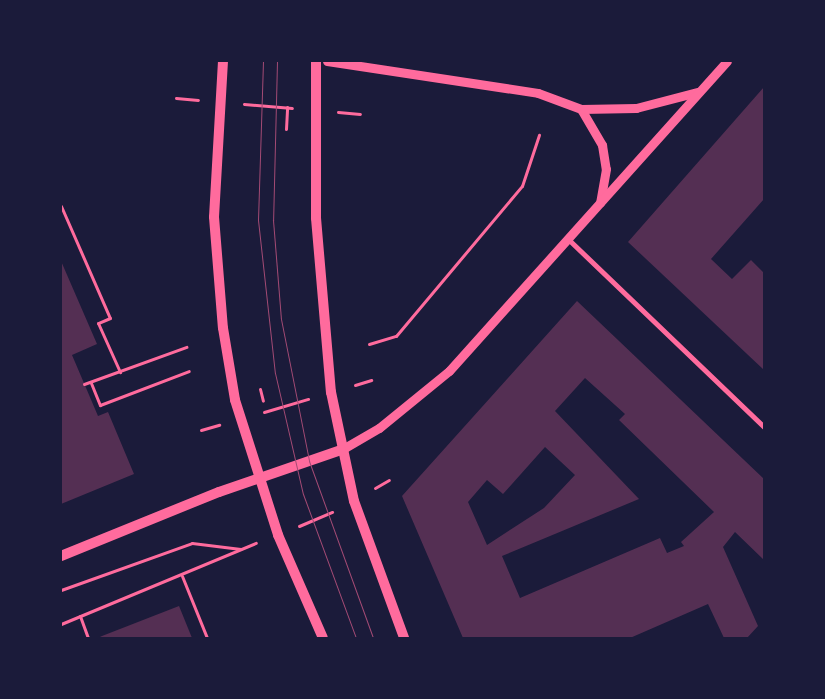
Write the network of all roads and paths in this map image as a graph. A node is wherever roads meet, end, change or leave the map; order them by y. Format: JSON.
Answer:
{"nodes":[{"id":1,"x":223,"y":61,"type":"edge"},
{"id":2,"x":316,"y":61,"type":"edge"},
{"id":3,"x":328,"y":61,"type":"edge"},
{"id":4,"x":727,"y":61,"type":"edge"},
{"id":5,"x":698,"y":92,"type":"junction"},
{"id":6,"x":176,"y":98,"type":"dead end"},
{"id":7,"x":217,"y":101,"type":"junction"},
{"id":8,"x":287,"y":107,"type":"junction"},
{"id":9,"x":315,"y":110,"type":"junction"},
{"id":10,"x":581,"y":110,"type":"junction"},
{"id":11,"x":360,"y":114,"type":"dead end"},
{"id":12,"x":286,"y":130,"type":"dead end"},
{"id":13,"x":539,"y":135,"type":"dead end"},
{"id":14,"x":600,"y":205,"type":"junction"},
{"id":15,"x":61,"y":206,"type":"edge"},
{"id":16,"x":568,"y":239,"type":"junction"},
{"id":17,"x":369,"y":344,"type":"dead end"},
{"id":18,"x":186,"y":347,"type":"dead end"},
{"id":19,"x":120,"y":372,"type":"junction"},
{"id":20,"x":189,"y":372,"type":"dead end"},
{"id":21,"x":91,"y":383,"type":"junction"},
{"id":22,"x":84,"y":384,"type":"dead end"},
{"id":23,"x":308,"y":399,"type":"dead end"},
{"id":24,"x":265,"y":412,"type":"dead end"},
{"id":25,"x":764,"y":427,"type":"edge"},
{"id":26,"x":341,"y":450,"type":"junction"},
{"id":27,"x":257,"y":479,"type":"junction"},
{"id":28,"x":389,"y":480,"type":"dead end"},
{"id":29,"x":354,"y":501,"type":"junction"},
{"id":30,"x":278,"y":535,"type":"junction"},
{"id":31,"x":242,"y":549,"type":"junction"},
{"id":32,"x":61,"y":556,"type":"edge"},
{"id":33,"x":182,"y":576,"type":"junction"},
{"id":34,"x":61,"y":590,"type":"edge"},
{"id":35,"x":80,"y":616,"type":"junction"},
{"id":36,"x":61,"y":624,"type":"edge"},
{"id":37,"x":88,"y":638,"type":"edge"},
{"id":38,"x":206,"y":638,"type":"edge"},
{"id":39,"x":323,"y":638,"type":"edge"},
{"id":40,"x":404,"y":638,"type":"edge"}],
"edges":[{"from":1,"to":7,"type":"main road"},
{"from":2,"to":9,"type":"main road"},
{"from":3,"to":10,"type":"street"},
{"from":4,"to":5,"type":"street"},
{"from":5,"to":10,"type":"street"},
{"from":5,"to":14,"type":"street"},
{"from":6,"to":7,"type":"path"},
{"from":7,"to":8,"type":"path"},
{"from":7,"to":27,"type":"main road"},
{"from":8,"to":9,"type":"path"},
{"from":8,"to":12,"type":"path"},
{"from":9,"to":11,"type":"path"},
{"from":9,"to":26,"type":"main road"},
{"from":10,"to":14,"type":"street"},
{"from":13,"to":17,"type":"path"},
{"from":14,"to":16,"type":"street"},
{"from":15,"to":19,"type":"path"},
{"from":16,"to":25,"type":"street"},
{"from":16,"to":26,"type":"street"},
{"from":18,"to":19,"type":"path"},
{"from":19,"to":21,"type":"path"},
{"from":20,"to":21,"type":"path"},
{"from":21,"to":22,"type":"path"},
{"from":23,"to":24,"type":"path"},
{"from":26,"to":27,"type":"main road"},
{"from":26,"to":29,"type":"main road"},
{"from":27,"to":30,"type":"main road"},
{"from":27,"to":32,"type":"main road"},
{"from":28,"to":29,"type":"path"},
{"from":29,"to":30,"type":"path"},
{"from":29,"to":40,"type":"main road"},
{"from":30,"to":31,"type":"path"},
{"from":30,"to":39,"type":"main road"},
{"from":31,"to":33,"type":"path"},
{"from":31,"to":34,"type":"path"},
{"from":33,"to":35,"type":"path"},
{"from":33,"to":38,"type":"path"},
{"from":35,"to":36,"type":"path"},
{"from":35,"to":37,"type":"path"}]}
